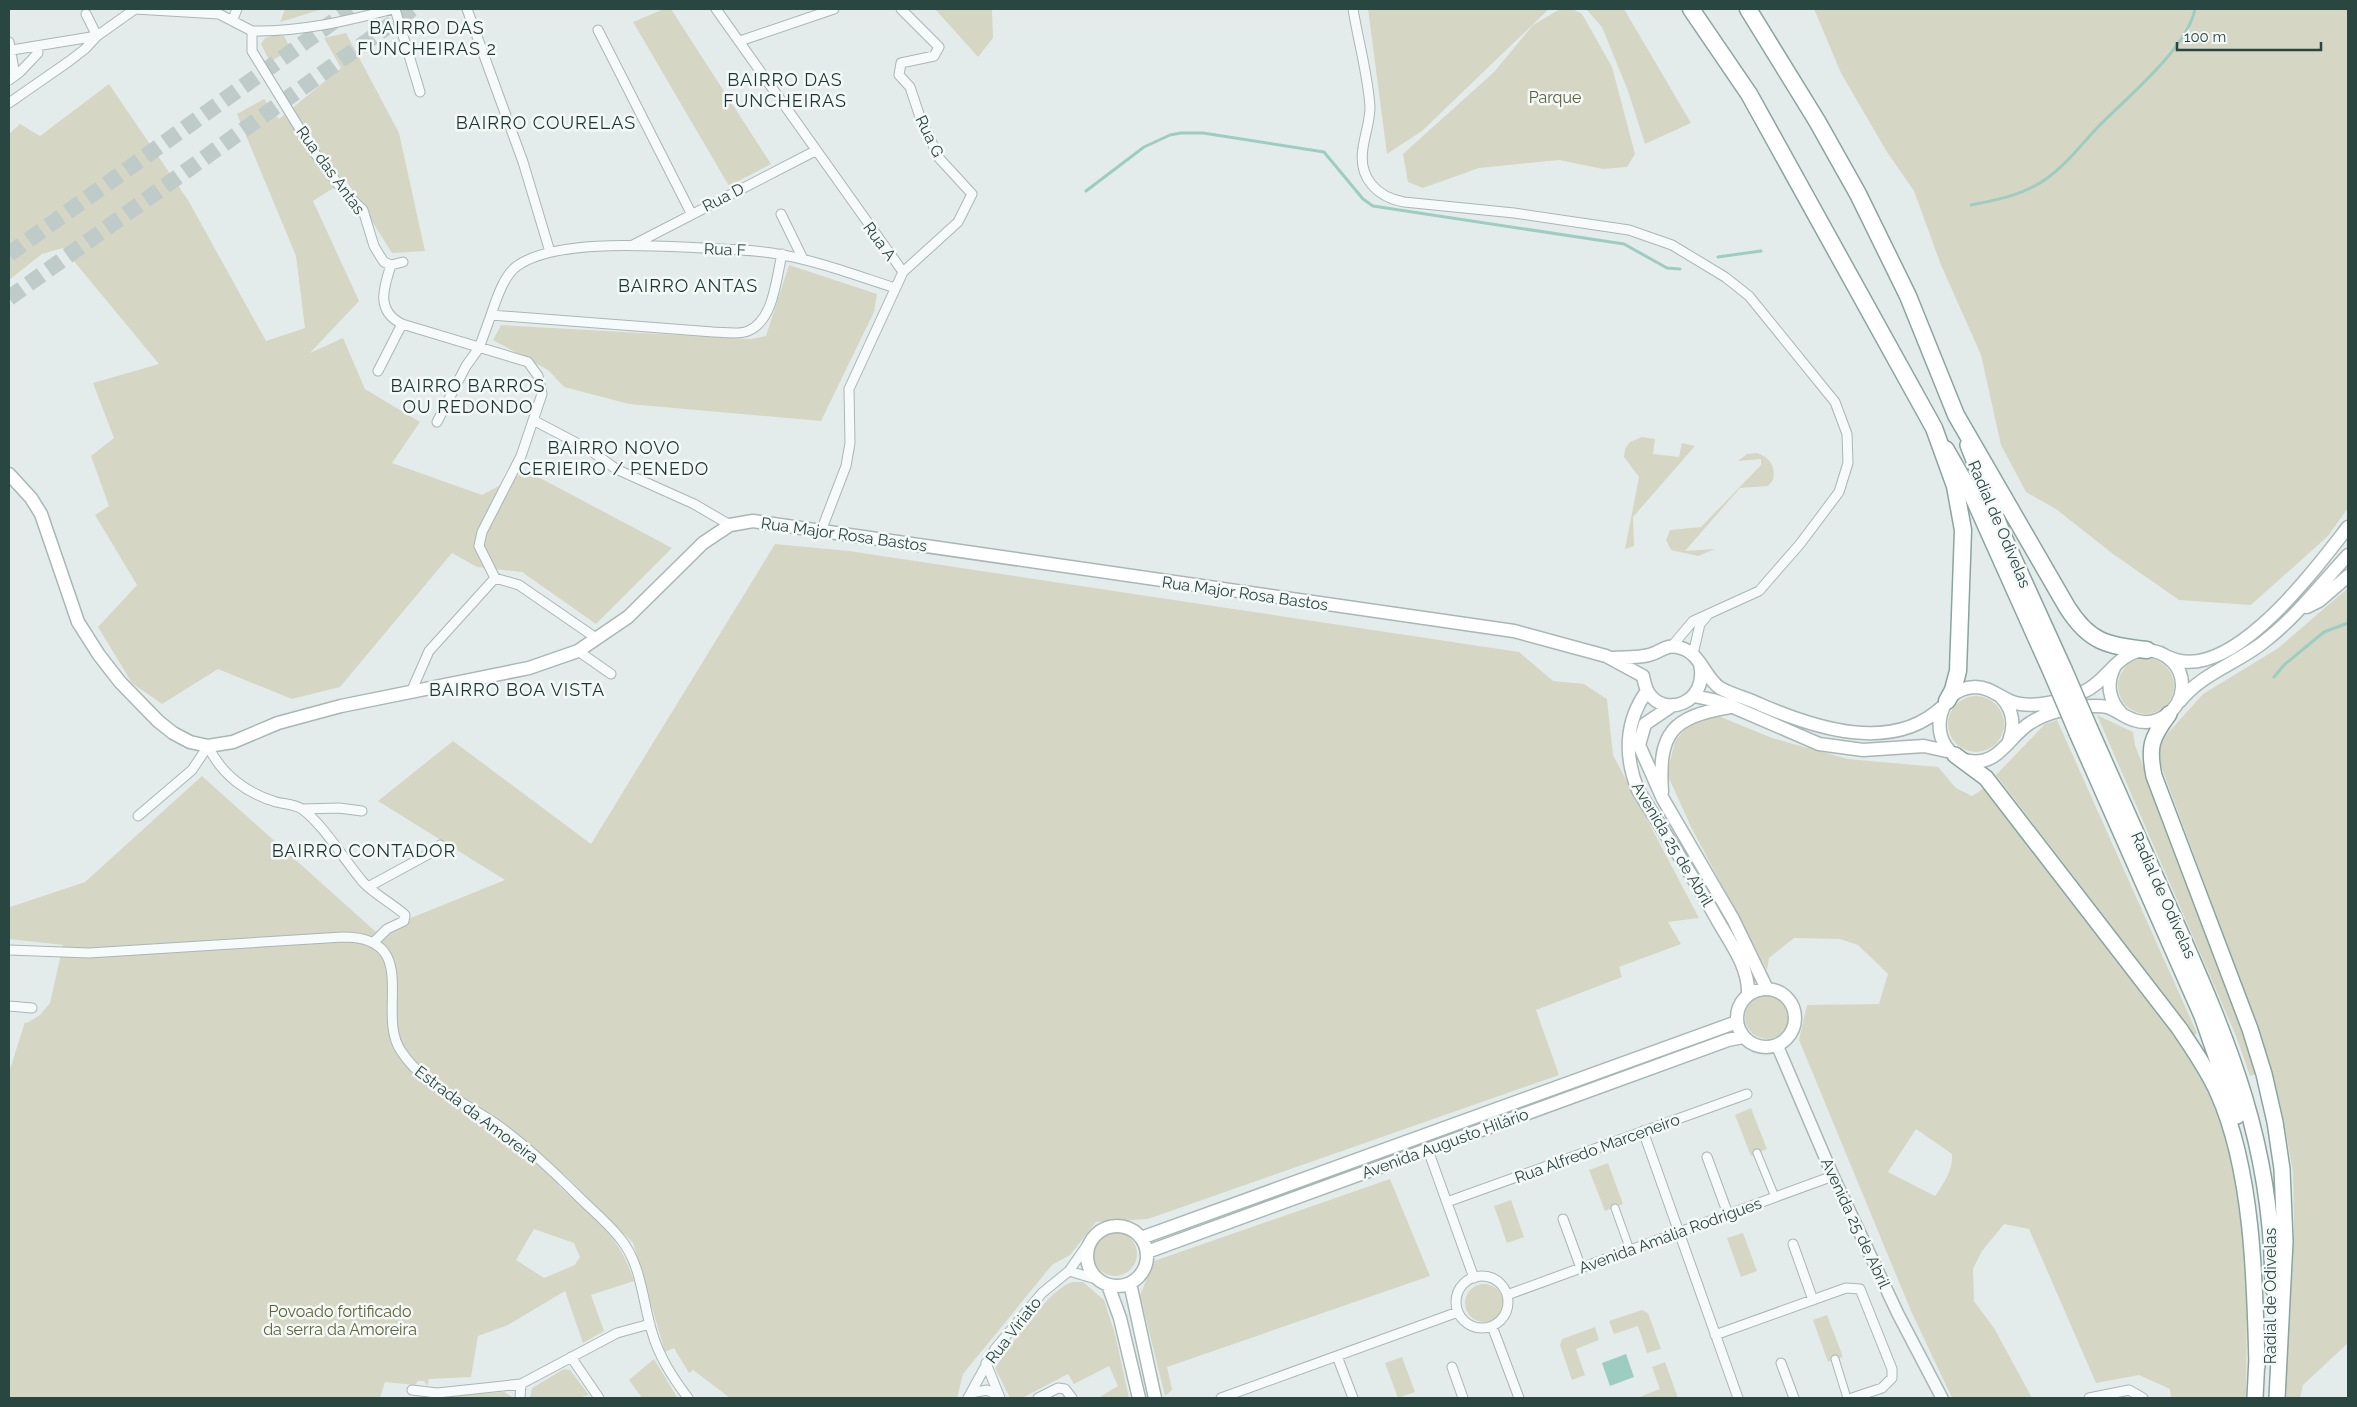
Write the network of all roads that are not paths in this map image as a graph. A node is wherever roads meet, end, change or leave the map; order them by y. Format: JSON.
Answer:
{"nodes":[{"id":1,"x":122,"y":9,"type":"edge"},
{"id":2,"x":135,"y":9,"type":"edge"},
{"id":3,"x":238,"y":9,"type":"edge"},
{"id":4,"x":394,"y":9,"type":"edge"},
{"id":5,"x":466,"y":9,"type":"edge"},
{"id":6,"x":716,"y":9,"type":"edge"},
{"id":7,"x":834,"y":9,"type":"edge"},
{"id":8,"x":901,"y":9,"type":"edge"},
{"id":9,"x":1353,"y":9,"type":"edge"},
{"id":10,"x":1691,"y":9,"type":"edge"},
{"id":11,"x":1748,"y":9,"type":"edge"},
{"id":12,"x":220,"y":11,"type":"edge"},
{"id":13,"x":86,"y":14,"type":"dead end"},
{"id":14,"x":233,"y":19,"type":"junction"},
{"id":15,"x":115,"y":25,"type":"junction"},
{"id":16,"x":598,"y":30,"type":"dead end"},
{"id":17,"x":252,"y":31,"type":"junction"},
{"id":18,"x":97,"y":36,"type":"junction"},
{"id":19,"x":740,"y":41,"type":"junction"},
{"id":20,"x":10,"y":46,"type":"edge"},
{"id":21,"x":37,"y":47,"type":"junction"},
{"id":22,"x":12,"y":77,"type":"edge"},
{"id":23,"x":420,"y":92,"type":"dead end"},
{"id":24,"x":9,"y":103,"type":"edge"},
{"id":25,"x":815,"y":151,"type":"junction"},
{"id":26,"x":691,"y":213,"type":"junction"},
{"id":27,"x":781,"y":214,"type":"dead end"},
{"id":28,"x":632,"y":245,"type":"junction"},
{"id":29,"x":550,"y":252,"type":"junction"},
{"id":30,"x":782,"y":254,"type":"junction"},
{"id":31,"x":803,"y":259,"type":"junction"},
{"id":32,"x":403,"y":262,"type":"dead end"},
{"id":33,"x":390,"y":265,"type":"junction"},
{"id":34,"x":903,"y":272,"type":"junction"},
{"id":35,"x":895,"y":288,"type":"junction"},
{"id":36,"x":491,"y":315,"type":"junction"},
{"id":37,"x":402,"y":324,"type":"junction"},
{"id":38,"x":479,"y":348,"type":"junction"},
{"id":39,"x":378,"y":372,"type":"dead end"},
{"id":40,"x":1956,"y":415,"type":"junction"},
{"id":41,"x":533,"y":420,"type":"junction"},
{"id":42,"x":437,"y":422,"type":"dead end"},
{"id":43,"x":1934,"y":428,"type":"junction"},
{"id":44,"x":9,"y":474,"type":"edge"},
{"id":45,"x":730,"y":525,"type":"junction"},
{"id":46,"x":2348,"y":527,"type":"edge"},
{"id":47,"x":821,"y":531,"type":"junction"},
{"id":48,"x":2348,"y":539,"type":"edge"},
{"id":49,"x":2348,"y":555,"type":"edge"},
{"id":50,"x":2348,"y":576,"type":"edge"},
{"id":51,"x":495,"y":578,"type":"junction"},
{"id":52,"x":1711,"y":612,"type":"junction"},
{"id":53,"x":2298,"y":612,"type":"junction"},
{"id":54,"x":596,"y":638,"type":"junction"},
{"id":55,"x":1672,"y":646,"type":"junction"},
{"id":56,"x":578,"y":651,"type":"junction"},
{"id":57,"x":2154,"y":652,"type":"junction"},
{"id":58,"x":2223,"y":653,"type":"junction"},
{"id":59,"x":1651,"y":655,"type":"junction"},
{"id":60,"x":1612,"y":658,"type":"junction"},
{"id":61,"x":1696,"y":659,"type":"junction"},
{"id":62,"x":2120,"y":660,"type":"junction"},
{"id":63,"x":2057,"y":670,"type":"junction"},
{"id":64,"x":611,"y":674,"type":"dead end"},
{"id":65,"x":1643,"y":676,"type":"junction"},
{"id":66,"x":1647,"y":691,"type":"junction"},
{"id":67,"x":411,"y":692,"type":"junction"},
{"id":68,"x":1997,"y":694,"type":"junction"},
{"id":69,"x":1694,"y":696,"type":"junction"},
{"id":70,"x":1945,"y":703,"type":"junction"},
{"id":71,"x":1673,"y":705,"type":"junction"},
{"id":72,"x":1731,"y":706,"type":"junction"},
{"id":73,"x":2171,"y":712,"type":"junction"},
{"id":74,"x":2125,"y":716,"type":"junction"},
{"id":75,"x":2084,"y":731,"type":"junction"},
{"id":76,"x":208,"y":746,"type":"junction"},
{"id":77,"x":2004,"y":748,"type":"junction"},
{"id":78,"x":1953,"y":753,"type":"junction"},
{"id":79,"x":1663,"y":799,"type":"junction"},
{"id":80,"x":302,"y":809,"type":"junction"},
{"id":81,"x":362,"y":811,"type":"dead end"},
{"id":82,"x":138,"y":816,"type":"dead end"},
{"id":83,"x":440,"y":845,"type":"dead end"},
{"id":84,"x":368,"y":887,"type":"junction"},
{"id":85,"x":373,"y":943,"type":"junction"},
{"id":86,"x":9,"y":950,"type":"edge"},
{"id":87,"x":1768,"y":988,"type":"junction"},
{"id":88,"x":1748,"y":994,"type":"junction"},
{"id":89,"x":9,"y":1006,"type":"edge"},
{"id":90,"x":32,"y":1008,"type":"dead end"},
{"id":91,"x":1737,"y":1022,"type":"junction"},
{"id":92,"x":1743,"y":1037,"type":"junction"},
{"id":93,"x":1777,"y":1045,"type":"junction"},
{"id":94,"x":1747,"y":1094,"type":"dead end"},
{"id":95,"x":1643,"y":1132,"type":"junction"},
{"id":96,"x":1428,"y":1150,"type":"junction"},
{"id":97,"x":1758,"y":1153,"type":"dead end"},
{"id":98,"x":1707,"y":1157,"type":"dead end"},
{"id":99,"x":1833,"y":1176,"type":"junction"},
{"id":100,"x":1775,"y":1197,"type":"junction"},
{"id":101,"x":1447,"y":1202,"type":"junction"},
{"id":102,"x":1615,"y":1208,"type":"dead end"},
{"id":103,"x":1728,"y":1214,"type":"junction"},
{"id":104,"x":1563,"y":1219,"type":"dead end"},
{"id":105,"x":1679,"y":1233,"type":"junction"},
{"id":106,"x":1141,"y":1238,"type":"junction"},
{"id":107,"x":1090,"y":1241,"type":"junction"},
{"id":108,"x":1793,"y":1244,"type":"dead end"},
{"id":109,"x":1630,"y":1250,"type":"junction"},
{"id":110,"x":1147,"y":1252,"type":"junction"},
{"id":111,"x":1581,"y":1268,"type":"junction"},
{"id":112,"x":1069,"y":1271,"type":"junction"},
{"id":113,"x":1474,"y":1278,"type":"junction"},
{"id":114,"x":1104,"y":1283,"type":"junction"},
{"id":115,"x":1130,"y":1283,"type":"junction"},
{"id":116,"x":1506,"y":1295,"type":"junction"},
{"id":117,"x":1813,"y":1300,"type":"junction"},
{"id":118,"x":1458,"y":1312,"type":"junction"},
{"id":119,"x":650,"y":1324,"type":"junction"},
{"id":120,"x":1492,"y":1326,"type":"junction"},
{"id":121,"x":1715,"y":1335,"type":"junction"},
{"id":122,"x":1337,"y":1356,"type":"junction"},
{"id":123,"x":571,"y":1357,"type":"junction"},
{"id":124,"x":1835,"y":1360,"type":"dead end"},
{"id":125,"x":1781,"y":1363,"type":"dead end"},
{"id":126,"x":986,"y":1364,"type":"junction"},
{"id":127,"x":1452,"y":1366,"type":"dead end"},
{"id":128,"x":2257,"y":1368,"type":"junction"},
{"id":129,"x":979,"y":1377,"type":"junction"},
{"id":130,"x":521,"y":1384,"type":"junction"},
{"id":131,"x":412,"y":1390,"type":"dead end"},
{"id":132,"x":969,"y":1396,"type":"edge"},
{"id":133,"x":520,"y":1398,"type":"edge"},
{"id":134,"x":599,"y":1398,"type":"edge"},
{"id":135,"x":688,"y":1398,"type":"edge"},
{"id":136,"x":1000,"y":1398,"type":"edge"},
{"id":137,"x":1038,"y":1398,"type":"edge"},
{"id":138,"x":1072,"y":1398,"type":"edge"},
{"id":139,"x":1139,"y":1398,"type":"edge"},
{"id":140,"x":1156,"y":1398,"type":"edge"},
{"id":141,"x":1221,"y":1398,"type":"edge"},
{"id":142,"x":1353,"y":1398,"type":"edge"},
{"id":143,"x":1463,"y":1398,"type":"edge"},
{"id":144,"x":1519,"y":1398,"type":"edge"},
{"id":145,"x":1738,"y":1398,"type":"edge"},
{"id":146,"x":1794,"y":1398,"type":"edge"},
{"id":147,"x":1847,"y":1398,"type":"edge"},
{"id":148,"x":1852,"y":1398,"type":"edge"},
{"id":149,"x":1942,"y":1398,"type":"edge"},
{"id":150,"x":2089,"y":1398,"type":"edge"},
{"id":151,"x":2143,"y":1398,"type":"edge"},
{"id":152,"x":2255,"y":1398,"type":"edge"},
{"id":153,"x":2270,"y":1398,"type":"edge"},
{"id":154,"x":2276,"y":1398,"type":"edge"}],
"edges":[{"from":1,"to":15,"type":"street"},
{"from":2,"to":12,"type":"street"},
{"from":2,"to":15,"type":"street"},
{"from":3,"to":14,"type":"street"},
{"from":4,"to":17,"type":"street"},
{"from":4,"to":23,"type":"street"},
{"from":5,"to":29,"type":"street"},
{"from":6,"to":19,"type":"street","name":"Rua A"},
{"from":7,"to":19,"type":"street"},
{"from":8,"to":34,"type":"street","name":"Rua G"},
{"from":9,"to":52,"type":"street"},
{"from":10,"to":43,"type":"highway"},
{"from":11,"to":40,"type":"highway"},
{"from":12,"to":14,"type":"street"},
{"from":13,"to":18,"type":"street"},
{"from":14,"to":17,"type":"street"},
{"from":15,"to":18,"type":"street"},
{"from":16,"to":26,"type":"street"},
{"from":17,"to":33,"type":"street","name":"Rua das Antas"},
{"from":18,"to":21,"type":"street"},
{"from":18,"to":24,"type":"street"},
{"from":19,"to":25,"type":"street","name":"Rua A"},
{"from":20,"to":21,"type":"street"},
{"from":20,"to":22,"type":"street"},
{"from":21,"to":22,"type":"street"},
{"from":25,"to":26,"type":"street","name":"Rua D"},
{"from":25,"to":34,"type":"street","name":"Rua A"},
{"from":26,"to":28,"type":"street","name":"Rua D"},
{"from":27,"to":31,"type":"street"},
{"from":28,"to":29,"type":"street","name":"Rua F"},
{"from":28,"to":30,"type":"street","name":"Rua F"},
{"from":29,"to":36,"type":"street","name":"Rua F"},
{"from":30,"to":31,"type":"street","name":"Rua F"},
{"from":30,"to":36,"type":"street"},
{"from":31,"to":35,"type":"street","name":"Rua F"},
{"from":32,"to":33,"type":"street"},
{"from":33,"to":37,"type":"street"},
{"from":34,"to":35,"type":"street","name":"Rua A"},
{"from":35,"to":47,"type":"street","name":"Rua A"},
{"from":36,"to":38,"type":"street","name":"Rua F"},
{"from":37,"to":38,"type":"street"},
{"from":37,"to":39,"type":"street"},
{"from":38,"to":41,"type":"street"},
{"from":38,"to":42,"type":"street","name":"Rua F"},
{"from":40,"to":57,"type":"highway"},
{"from":40,"to":63,"type":"highway","name":"Radial de Odivelas"},
{"from":41,"to":45,"type":"street"},
{"from":41,"to":51,"type":"street"},
{"from":43,"to":63,"type":"highway","name":"Radial de Odivelas"},
{"from":43,"to":70,"type":"highway"},
{"from":44,"to":76,"type":"main road","name":"Rua Major Rosa Bastos"},
{"from":45,"to":47,"type":"main road","name":"Rua Major Rosa Bastos"},
{"from":45,"to":54,"type":"main road","name":"Rua Major Rosa Bastos"},
{"from":46,"to":58,"type":"main road"},
{"from":47,"to":60,"type":"main road","name":"Rua Major Rosa Bastos"},
{"from":48,"to":58,"type":"main road"},
{"from":49,"to":53,"type":"main road"},
{"from":50,"to":53,"type":"main road"},
{"from":51,"to":54,"type":"street"},
{"from":51,"to":67,"type":"street"},
{"from":52,"to":55,"type":"street"},
{"from":52,"to":61,"type":"street"},
{"from":53,"to":73,"type":"main road"},
{"from":54,"to":56,"type":"main road","name":"Rua Major Rosa Bastos"},
{"from":55,"to":59,"type":"main road"},
{"from":55,"to":61,"type":"main road"},
{"from":56,"to":64,"type":"street"},
{"from":56,"to":67,"type":"main road","name":"Rua Major Rosa Bastos"},
{"from":57,"to":58,"type":"main road"},
{"from":57,"to":62,"type":"main road"},
{"from":57,"to":73,"type":"main road"},
{"from":59,"to":60,"type":"main road"},
{"from":59,"to":65,"type":"main road"},
{"from":60,"to":65,"type":"main road"},
{"from":61,"to":69,"type":"main road"},
{"from":61,"to":70,"type":"main road"},
{"from":62,"to":68,"type":"main road"},
{"from":62,"to":74,"type":"main road"},
{"from":63,"to":75,"type":"highway","name":"Radial de Odivelas","bridge":true},
{"from":65,"to":66,"type":"main road"},
{"from":66,"to":71,"type":"main road"},
{"from":66,"to":88,"type":"main road","name":"Avenida 25 de Abril"},
{"from":67,"to":76,"type":"main road","name":"Rua Major Rosa Bastos"},
{"from":68,"to":70,"type":"main road"},
{"from":68,"to":77,"type":"main road"},
{"from":69,"to":71,"type":"main road"},
{"from":69,"to":72,"type":"main road"},
{"from":70,"to":78,"type":"main road"},
{"from":71,"to":79,"type":"main road"},
{"from":72,"to":78,"type":"main road"},
{"from":72,"to":79,"type":"main road","name":"Avenida 25 de Abril"},
{"from":73,"to":74,"type":"main road"},
{"from":73,"to":154,"type":"highway"},
{"from":74,"to":77,"type":"main road"},
{"from":75,"to":128,"type":"highway","name":"Radial de Odivelas"},
{"from":75,"to":153,"type":"highway","name":"Radial de Odivelas"},
{"from":76,"to":80,"type":"street"},
{"from":76,"to":82,"type":"street"},
{"from":77,"to":78,"type":"main road"},
{"from":78,"to":128,"type":"highway"},
{"from":79,"to":87,"type":"main road","name":"Avenida 25 de Abril"},
{"from":80,"to":81,"type":"street"},
{"from":80,"to":84,"type":"street"},
{"from":83,"to":84,"type":"street"},
{"from":84,"to":85,"type":"street"},
{"from":85,"to":86,"type":"street"},
{"from":85,"to":119,"type":"street","name":"Estrada da Amoreira"},
{"from":87,"to":88,"type":"main road"},
{"from":87,"to":93,"type":"main road"},
{"from":88,"to":91,"type":"main road"},
{"from":89,"to":90,"type":"street"},
{"from":91,"to":92,"type":"main road"},
{"from":91,"to":106,"type":"main road","name":"Avenida Augusto Hilário"},
{"from":92,"to":93,"type":"main road"},
{"from":92,"to":96,"type":"main road","name":"Avenida Augusto Hilário"},
{"from":93,"to":99,"type":"street","name":"Avenida 25 de Abril"},
{"from":94,"to":95,"type":"street","name":"Rua Alfredo Marceneiro"},
{"from":95,"to":101,"type":"street","name":"Rua Alfredo Marceneiro"},
{"from":95,"to":105,"type":"street"},
{"from":96,"to":101,"type":"street"},
{"from":96,"to":110,"type":"main road","name":"Avenida Augusto Hilário"},
{"from":97,"to":100,"type":"street"},
{"from":98,"to":103,"type":"street"},
{"from":99,"to":100,"type":"street","name":"Avenida Amália Rodrigues"},
{"from":99,"to":149,"type":"street","name":"Avenida 25 de Abril"},
{"from":100,"to":103,"type":"street","name":"Avenida Amália Rodrigues"},
{"from":101,"to":113,"type":"street"},
{"from":102,"to":109,"type":"street"},
{"from":103,"to":105,"type":"street","name":"Avenida Amália Rodrigues"},
{"from":104,"to":111,"type":"street"},
{"from":105,"to":109,"type":"street","name":"Avenida Amália Rodrigues"},
{"from":105,"to":121,"type":"street"},
{"from":106,"to":107,"type":"main road"},
{"from":106,"to":110,"type":"main road"},
{"from":107,"to":112,"type":"street","name":"Rua Viriato"},
{"from":107,"to":114,"type":"main road"},
{"from":108,"to":117,"type":"street"},
{"from":109,"to":111,"type":"street","name":"Avenida Amália Rodrigues"},
{"from":110,"to":115,"type":"main road"},
{"from":111,"to":116,"type":"street","name":"Avenida Amália Rodrigues"},
{"from":112,"to":114,"type":"street"},
{"from":112,"to":126,"type":"street","name":"Rua Viriato"},
{"from":113,"to":116,"type":"street"},
{"from":113,"to":118,"type":"street"},
{"from":114,"to":115,"type":"main road"},
{"from":114,"to":139,"type":"main road"},
{"from":115,"to":140,"type":"main road"},
{"from":116,"to":120,"type":"street"},
{"from":117,"to":121,"type":"street"},
{"from":117,"to":148,"type":"street"},
{"from":118,"to":120,"type":"street"},
{"from":118,"to":122,"type":"street"},
{"from":119,"to":123,"type":"street"},
{"from":119,"to":135,"type":"street","name":"Estrada da Amoreira"},
{"from":120,"to":144,"type":"street"},
{"from":121,"to":145,"type":"street"},
{"from":122,"to":141,"type":"street"},
{"from":122,"to":142,"type":"street"},
{"from":123,"to":130,"type":"street"},
{"from":123,"to":134,"type":"street"},
{"from":124,"to":147,"type":"street"},
{"from":125,"to":146,"type":"street"},
{"from":126,"to":129,"type":"street","name":"Rua Viriato"},
{"from":126,"to":136,"type":"street"},
{"from":127,"to":143,"type":"street"},
{"from":128,"to":152,"type":"highway","name":"Radial de Odivelas"},
{"from":129,"to":132,"type":"street","name":"Rua Viriato"},
{"from":129,"to":136,"type":"street"},
{"from":130,"to":131,"type":"street"},
{"from":130,"to":133,"type":"street"},
{"from":132,"to":136,"type":"street"},
{"from":137,"to":138,"type":"street"},
{"from":150,"to":151,"type":"street"}]}
